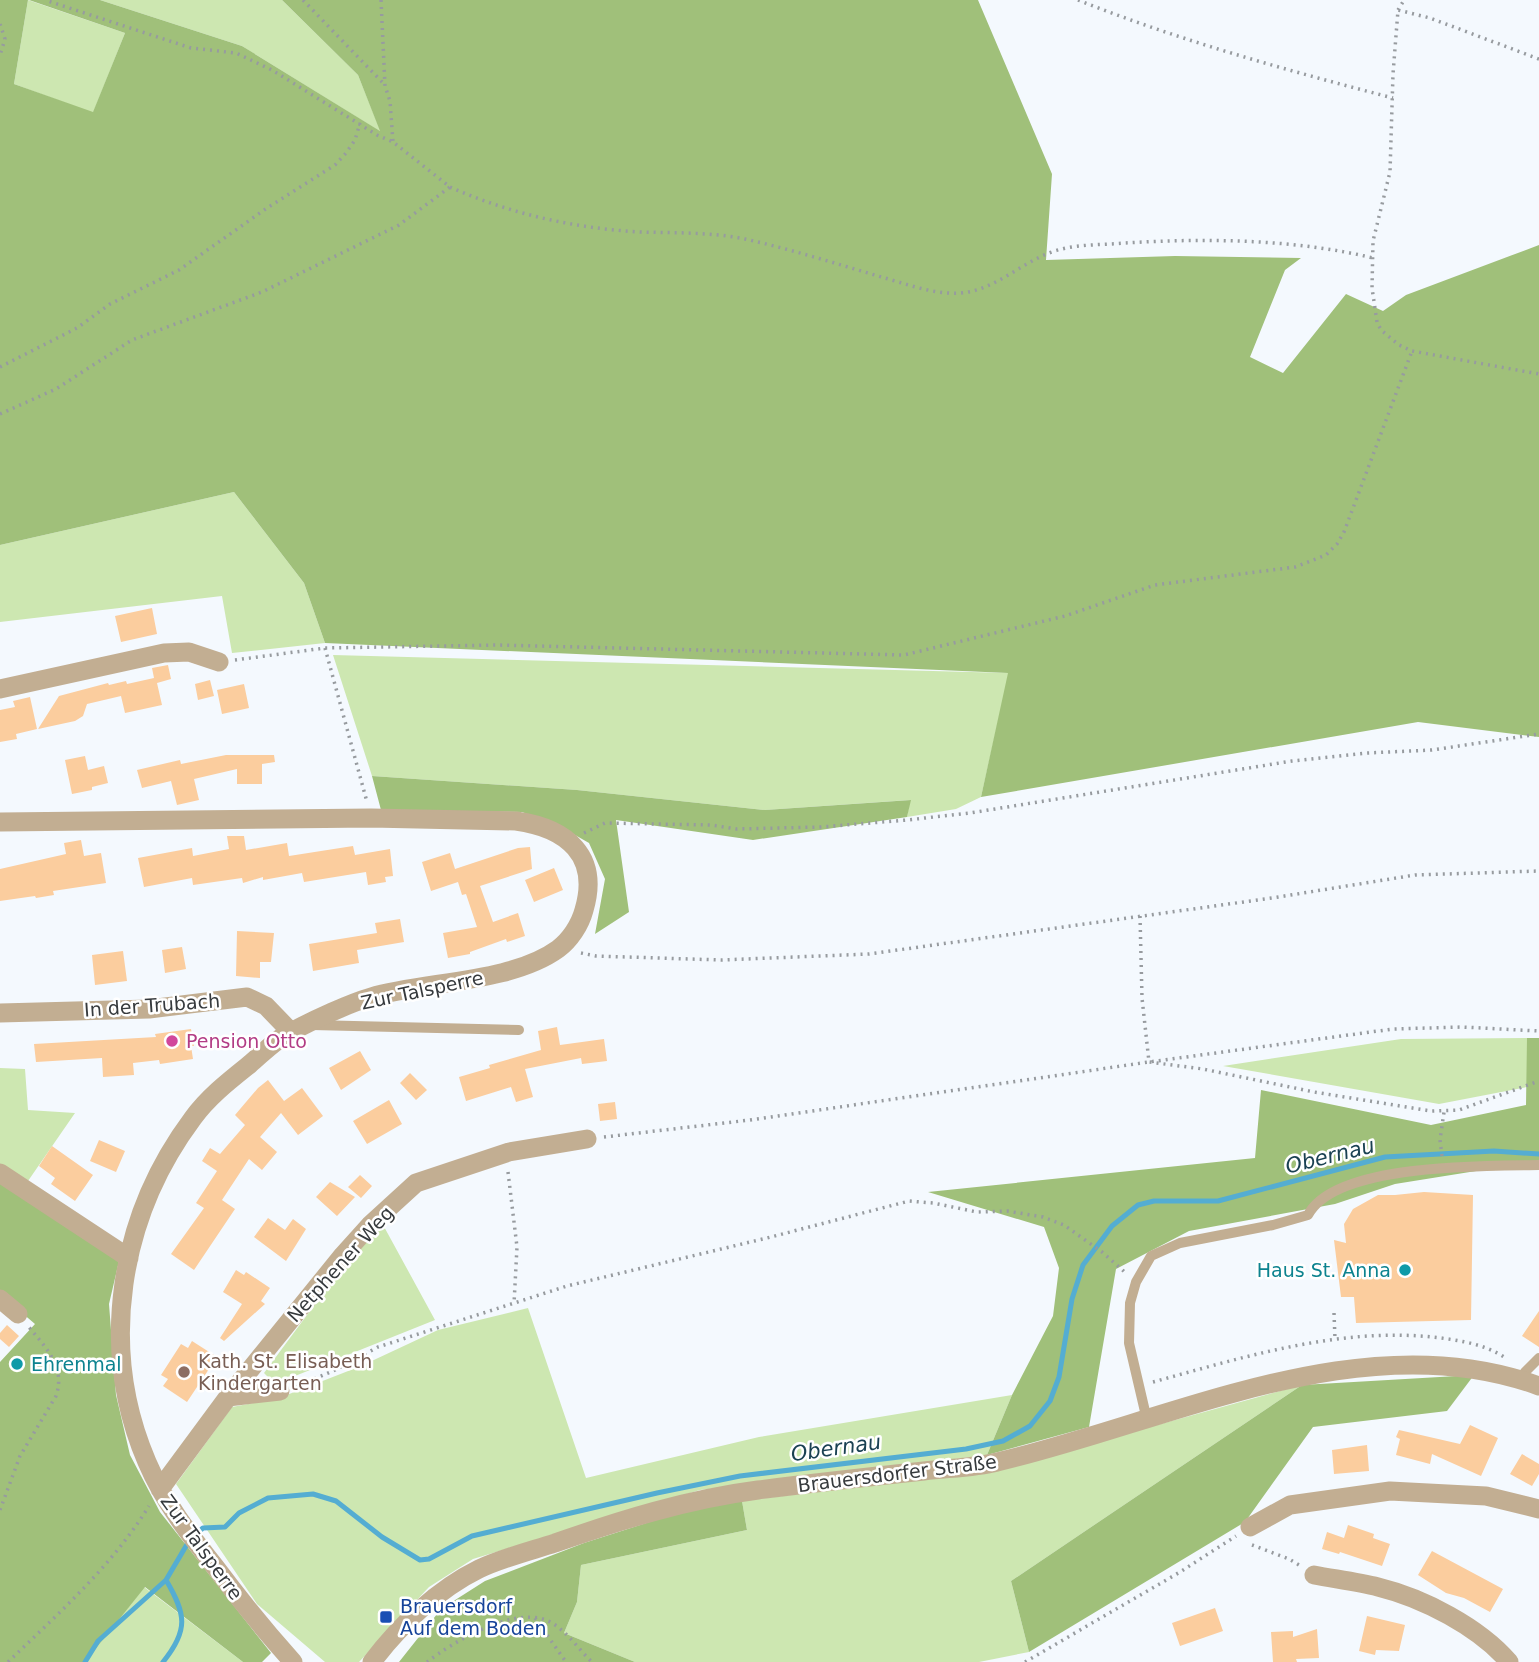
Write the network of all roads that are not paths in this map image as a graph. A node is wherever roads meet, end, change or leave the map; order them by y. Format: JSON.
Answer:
{"nodes":[{"id":1,"x":219,"y":662,"type":"road end"},
{"id":2,"x":0,"y":689,"type":"edge"},
{"id":3,"x":0,"y":822,"type":"edge"},
{"id":4,"x":0,"y":1013,"type":"edge"},
{"id":5,"x":299,"y":1028,"type":"junction"},
{"id":6,"x":519,"y":1030,"type":"dead end"},
{"id":7,"x":587,"y":1139,"type":"road end"},
{"id":8,"x":1539,"y":1165,"type":"edge"},
{"id":9,"x":0,"y":1173,"type":"edge"},
{"id":10,"x":129,"y":1258,"type":"junction"},
{"id":11,"x":0,"y":1299,"type":"edge"},
{"id":12,"x":18,"y":1314,"type":"road end"},
{"id":13,"x":1539,"y":1358,"type":"edge"},
{"id":14,"x":1531,"y":1383,"type":"edge"},
{"id":15,"x":280,"y":1391,"type":"road end"},
{"id":16,"x":228,"y":1397,"type":"junction"},
{"id":17,"x":1147,"y":1420,"type":"junction"},
{"id":18,"x":160,"y":1489,"type":"junction"},
{"id":19,"x":1539,"y":1509,"type":"edge"},
{"id":20,"x":1241,"y":1532,"type":"road end"},
{"id":21,"x":1314,"y":1575,"type":"road end"},
{"id":22,"x":293,"y":1662,"type":"edge"},
{"id":23,"x":372,"y":1662,"type":"edge"},
{"id":24,"x":1509,"y":1662,"type":"edge"}],
"edges":[{"from":1,"to":2,"type":"street"},
{"from":3,"to":5,"type":"street","name":"Zur Talsperre"},
{"from":4,"to":5,"type":"street","name":"In der Trubach"},
{"from":5,"to":6,"type":"lane"},
{"from":5,"to":10,"type":"street","name":"Zur Talsperre"},
{"from":7,"to":16,"type":"street","name":"Netphener Weg"},
{"from":8,"to":17,"type":"lane"},
{"from":9,"to":10,"type":"street"},
{"from":10,"to":18,"type":"street","name":"Zur Talsperre"},
{"from":11,"to":12,"type":"street"},
{"from":13,"to":14,"type":"lane"},
{"from":14,"to":17,"type":"street","name":"Brauersdorfer Straße"},
{"from":15,"to":16,"type":"street"},
{"from":16,"to":18,"type":"street","name":"Netphener Weg"},
{"from":17,"to":23,"type":"street","name":"Brauersdorfer Straße"},
{"from":18,"to":22,"type":"street","name":"Zur Talsperre"},
{"from":19,"to":20,"type":"street"},
{"from":21,"to":24,"type":"street"}]}
